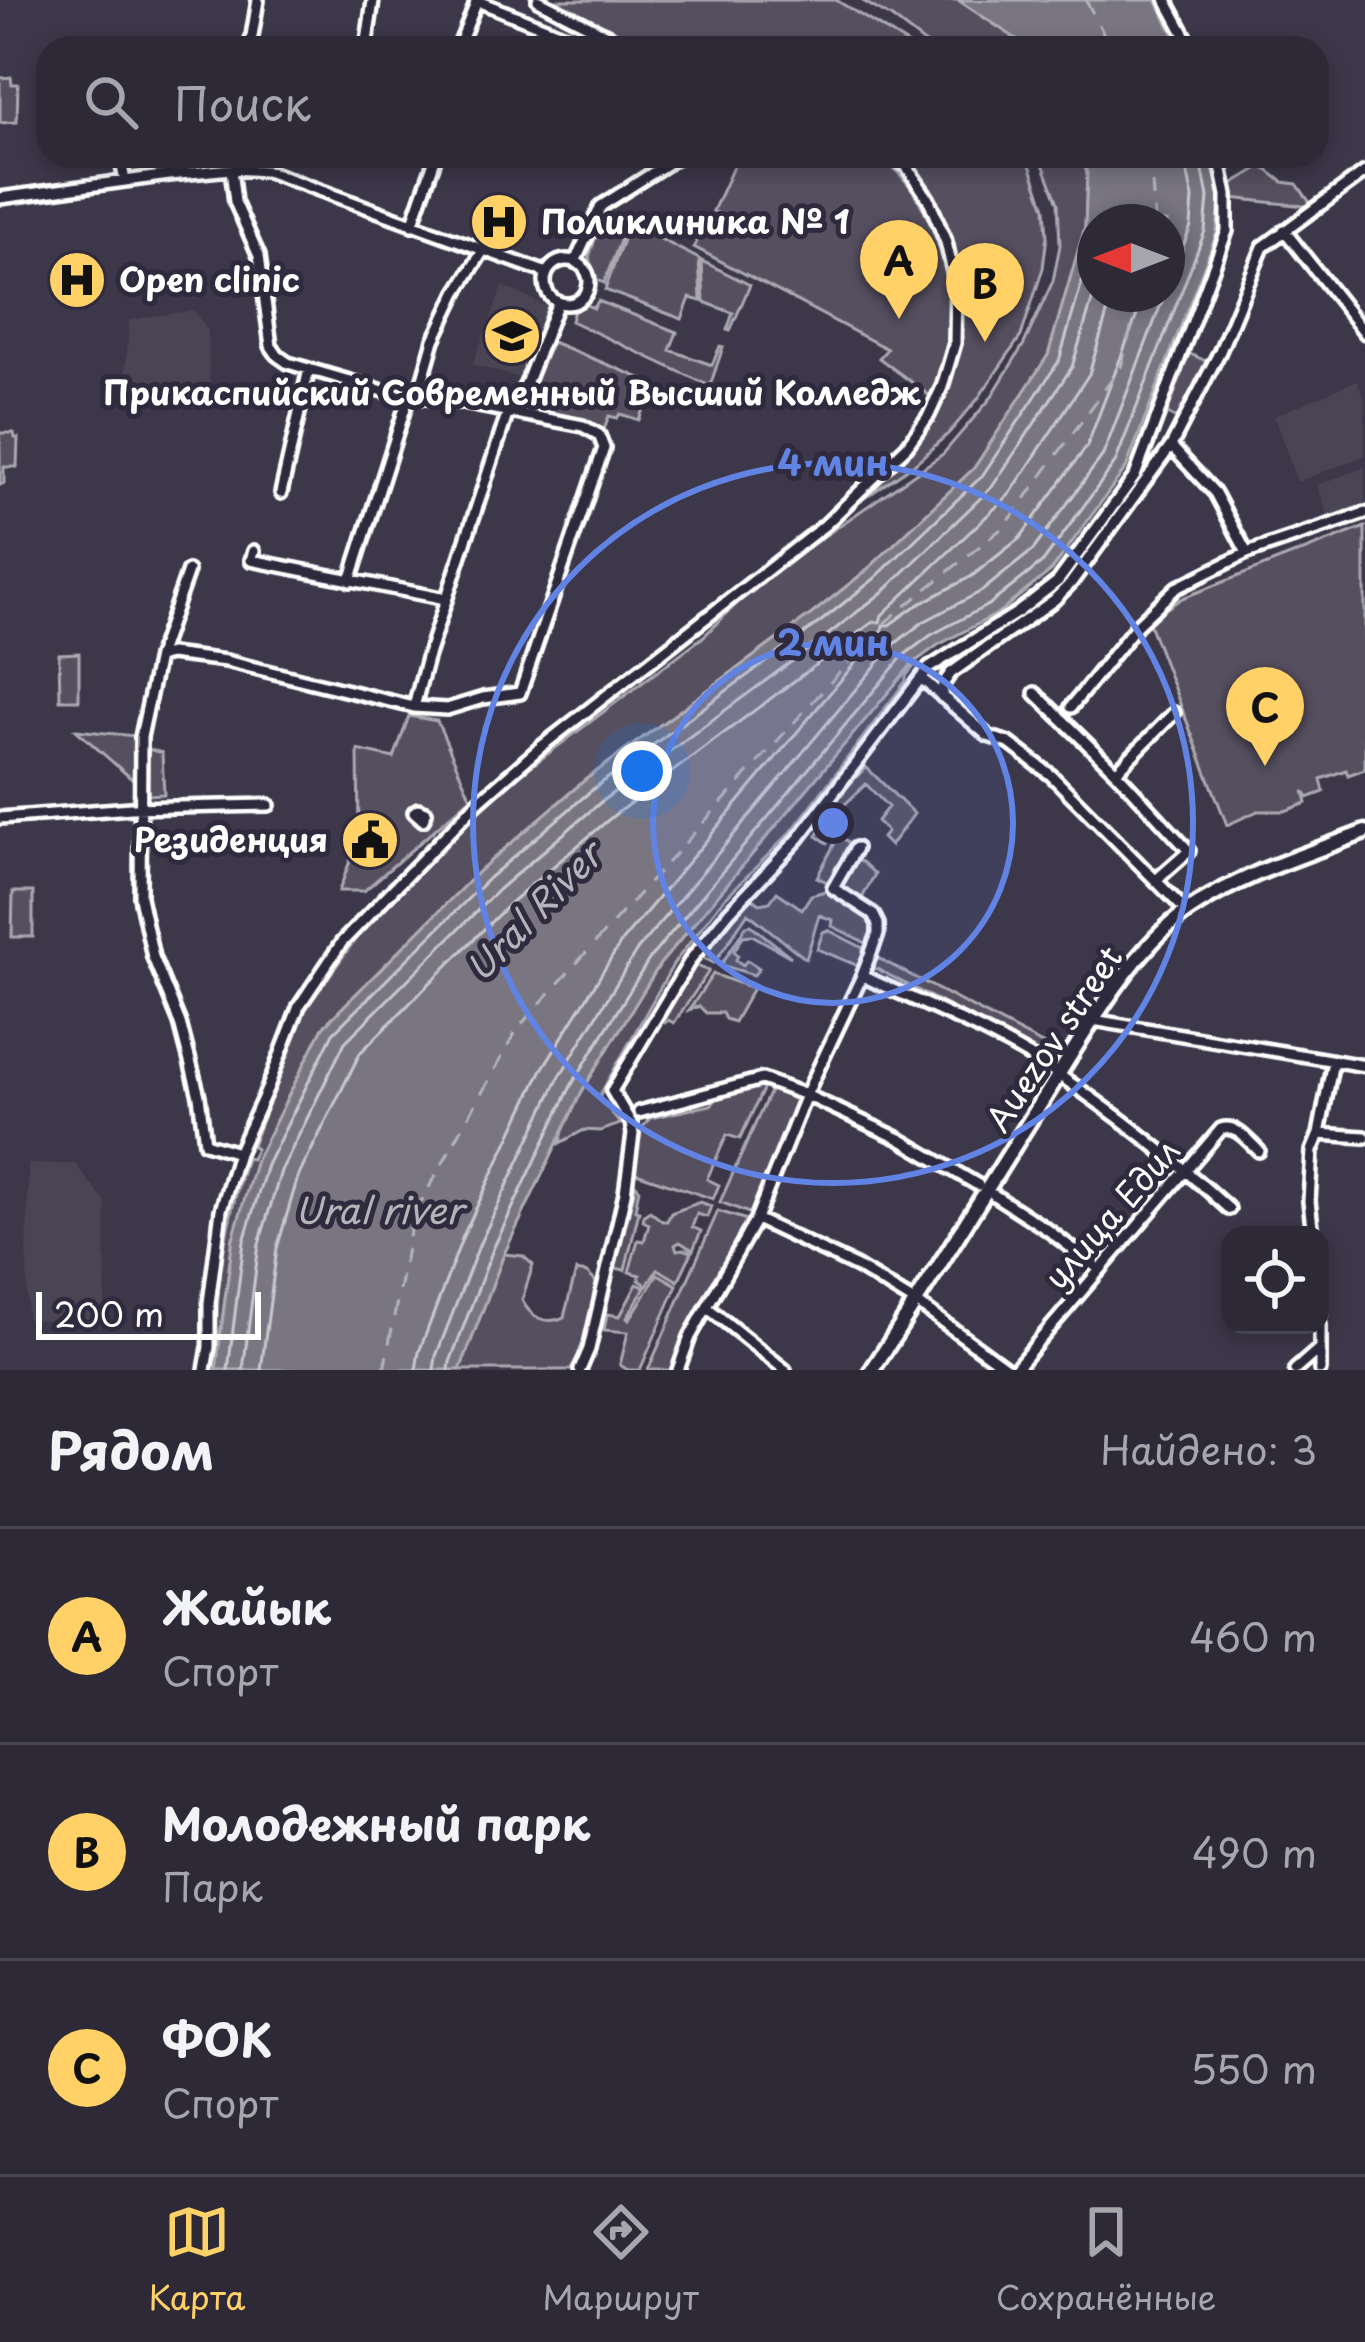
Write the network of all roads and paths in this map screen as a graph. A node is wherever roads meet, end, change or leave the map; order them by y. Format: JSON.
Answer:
{"nodes":[{"id":1,"x":258,"y":0,"type":"edge"},
{"id":2,"x":476,"y":0,"type":"edge"},
{"id":3,"x":538,"y":0,"type":"edge"},
{"id":4,"x":1166,"y":0,"type":"edge"},
{"id":5,"x":373,"y":1,"type":"edge"},
{"id":6,"x":252,"y":36,"type":"edge"},
{"id":7,"x":368,"y":36,"type":"edge"},
{"id":8,"x":462,"y":36,"type":"edge"},
{"id":9,"x":566,"y":36,"type":"edge"},
{"id":10,"x":608,"y":36,"type":"edge"},
{"id":11,"x":1186,"y":36,"type":"edge"},
{"id":12,"x":122,"y":168,"type":"edge"},
{"id":13,"x":432,"y":168,"type":"edge"},
{"id":14,"x":660,"y":168,"type":"edge"},
{"id":15,"x":908,"y":168,"type":"edge"},
{"id":16,"x":1221,"y":168,"type":"edge"},
{"id":17,"x":231,"y":169,"type":"junction"},
{"id":18,"x":1365,"y":172,"type":"edge"},
{"id":19,"x":125,"y":181,"type":"junction"},
{"id":20,"x":0,"y":198,"type":"edge"},
{"id":21,"x":412,"y":225,"type":"junction"},
{"id":22,"x":1284,"y":230,"type":"junction"},
{"id":23,"x":482,"y":250,"type":"junction"},
{"id":24,"x":575,"y":262,"type":"junction"},
{"id":25,"x":547,"y":273,"type":"junction"},
{"id":26,"x":559,"y":302,"type":"junction"},
{"id":27,"x":1365,"y":333,"type":"edge"},
{"id":28,"x":309,"y":369,"type":"junction"},
{"id":29,"x":411,"y":397,"type":"junction"},
{"id":30,"x":510,"y":413,"type":"junction"},
{"id":31,"x":1171,"y":446,"type":"junction"},
{"id":32,"x":281,"y":493,"type":"dead end"},
{"id":33,"x":1365,"y":513,"type":"edge"},
{"id":34,"x":254,"y":551,"type":"dead end"},
{"id":35,"x":1247,"y":553,"type":"junction"},
{"id":36,"x":188,"y":572,"type":"dead end"},
{"id":37,"x":350,"y":581,"type":"junction"},
{"id":38,"x":446,"y":599,"type":"junction"},
{"id":39,"x":158,"y":657,"type":"junction"},
{"id":40,"x":921,"y":678,"type":"junction"},
{"id":41,"x":1035,"y":693,"type":"dead end"},
{"id":42,"x":942,"y":697,"type":"junction"},
{"id":43,"x":414,"y":707,"type":"junction"},
{"id":44,"x":1071,"y":707,"type":"dead end"},
{"id":45,"x":1174,"y":713,"type":"dead end"},
{"id":46,"x":1116,"y":772,"type":"junction"},
{"id":47,"x":269,"y":805,"type":"dead end"},
{"id":48,"x":139,"y":808,"type":"junction"},
{"id":49,"x":0,"y":818,"type":"edge"},
{"id":50,"x":1365,"y":832,"type":"edge"},
{"id":51,"x":856,"y":848,"type":"dead end"},
{"id":52,"x":1156,"y":880,"type":"junction"},
{"id":53,"x":1186,"y":911,"type":"junction"},
{"id":54,"x":862,"y":976,"type":"junction"},
{"id":55,"x":1093,"y":1019,"type":"junction"},
{"id":56,"x":1333,"y":1061,"type":"junction"},
{"id":57,"x":1365,"y":1066,"type":"edge"},
{"id":58,"x":1059,"y":1076,"type":"junction"},
{"id":59,"x":806,"y":1095,"type":"junction"},
{"id":60,"x":639,"y":1112,"type":"dead end"},
{"id":61,"x":1318,"y":1134,"type":"junction"},
{"id":62,"x":1365,"y":1137,"type":"edge"},
{"id":63,"x":1259,"y":1151,"type":"dead end"},
{"id":64,"x":238,"y":1153,"type":"junction"},
{"id":65,"x":1186,"y":1169,"type":"junction"},
{"id":66,"x":978,"y":1185,"type":"dead end"},
{"id":67,"x":994,"y":1195,"type":"dead end"},
{"id":68,"x":1229,"y":1208,"type":"dead end"},
{"id":69,"x":755,"y":1219,"type":"junction"},
{"id":70,"x":1311,"y":1226,"type":"edge"},
{"id":71,"x":1100,"y":1270,"type":"junction"},
{"id":72,"x":916,"y":1303,"type":"junction"},
{"id":73,"x":708,"y":1308,"type":"junction"},
{"id":74,"x":1320,"y":1334,"type":"edge"},
{"id":75,"x":1319,"y":1349,"type":"junction"},
{"id":76,"x":205,"y":1370,"type":"edge"},
{"id":77,"x":580,"y":1370,"type":"edge"},
{"id":78,"x":678,"y":1370,"type":"edge"},
{"id":79,"x":784,"y":1370,"type":"edge"},
{"id":80,"x":872,"y":1370,"type":"edge"},
{"id":81,"x":1011,"y":1370,"type":"edge"},
{"id":82,"x":1295,"y":1370,"type":"edge"},
{"id":83,"x":1320,"y":1370,"type":"edge"}],
"edges":[{"from":1,"to":6,"type":"street"},
{"from":2,"to":8,"type":"street"},
{"from":2,"to":9,"type":"street"},
{"from":3,"to":10,"type":"street"},
{"from":4,"to":11,"type":"street"},
{"from":5,"to":7,"type":"street"},
{"from":12,"to":19,"type":"street"},
{"from":13,"to":21,"type":"street"},
{"from":14,"to":24,"type":"street"},
{"from":15,"to":64,"type":"street"},
{"from":16,"to":40,"type":"street"},
{"from":17,"to":19,"type":"street"},
{"from":17,"to":21,"type":"street"},
{"from":17,"to":28,"type":"street"},
{"from":18,"to":22,"type":"street"},
{"from":19,"to":20,"type":"street"},
{"from":21,"to":23,"type":"street"},
{"from":22,"to":27,"type":"street"},
{"from":22,"to":31,"type":"street"},
{"from":23,"to":25,"type":"street"},
{"from":23,"to":29,"type":"street"},
{"from":24,"to":25,"type":"street"},
{"from":24,"to":26,"type":"street"},
{"from":25,"to":26,"type":"street"},
{"from":26,"to":30,"type":"street"},
{"from":28,"to":29,"type":"street"},
{"from":28,"to":32,"type":"street"},
{"from":29,"to":30,"type":"street"},
{"from":29,"to":37,"type":"street"},
{"from":30,"to":38,"type":"street"},
{"from":30,"to":43,"type":"street"},
{"from":31,"to":35,"type":"street"},
{"from":31,"to":42,"type":"street"},
{"from":33,"to":35,"type":"street"},
{"from":34,"to":37,"type":"street"},
{"from":35,"to":44,"type":"street"},
{"from":36,"to":39,"type":"street"},
{"from":37,"to":38,"type":"street"},
{"from":38,"to":43,"type":"street"},
{"from":39,"to":43,"type":"street"},
{"from":39,"to":48,"type":"street"},
{"from":40,"to":42,"type":"street"},
{"from":40,"to":77,"type":"street"},
{"from":41,"to":46,"type":"street"},
{"from":42,"to":52,"type":"street"},
{"from":45,"to":46,"type":"street"},
{"from":46,"to":52,"type":"street"},
{"from":47,"to":48,"type":"street"},
{"from":48,"to":49,"type":"street"},
{"from":48,"to":64,"type":"street"},
{"from":50,"to":53,"type":"main road","name":"Auezov street"},
{"from":51,"to":54,"type":"street"},
{"from":52,"to":53,"type":"street"},
{"from":53,"to":55,"type":"main road","name":"Auezov street"},
{"from":54,"to":58,"type":"street"},
{"from":54,"to":59,"type":"street"},
{"from":55,"to":56,"type":"street"},
{"from":55,"to":58,"type":"main road","name":"Auezov street"},
{"from":56,"to":57,"type":"street"},
{"from":56,"to":61,"type":"street"},
{"from":58,"to":65,"type":"street"},
{"from":58,"to":72,"type":"main road","name":"Auezov street"},
{"from":59,"to":60,"type":"street"},
{"from":59,"to":66,"type":"street"},
{"from":59,"to":69,"type":"street"},
{"from":61,"to":62,"type":"street"},
{"from":61,"to":70,"type":"street"},
{"from":63,"to":65,"type":"street","name":"улица Едил"},
{"from":64,"to":76,"type":"street"},
{"from":65,"to":68,"type":"street"},
{"from":65,"to":71,"type":"street","name":"улица Едил"},
{"from":67,"to":71,"type":"street"},
{"from":69,"to":72,"type":"street"},
{"from":69,"to":73,"type":"street"},
{"from":71,"to":81,"type":"street","name":"улица Едил"},
{"from":72,"to":80,"type":"main road","name":"Auezov street"},
{"from":72,"to":81,"type":"street"},
{"from":73,"to":78,"type":"street"},
{"from":73,"to":79,"type":"street"},
{"from":74,"to":75,"type":"street"},
{"from":75,"to":82,"type":"street"},
{"from":75,"to":83,"type":"street"}]}
